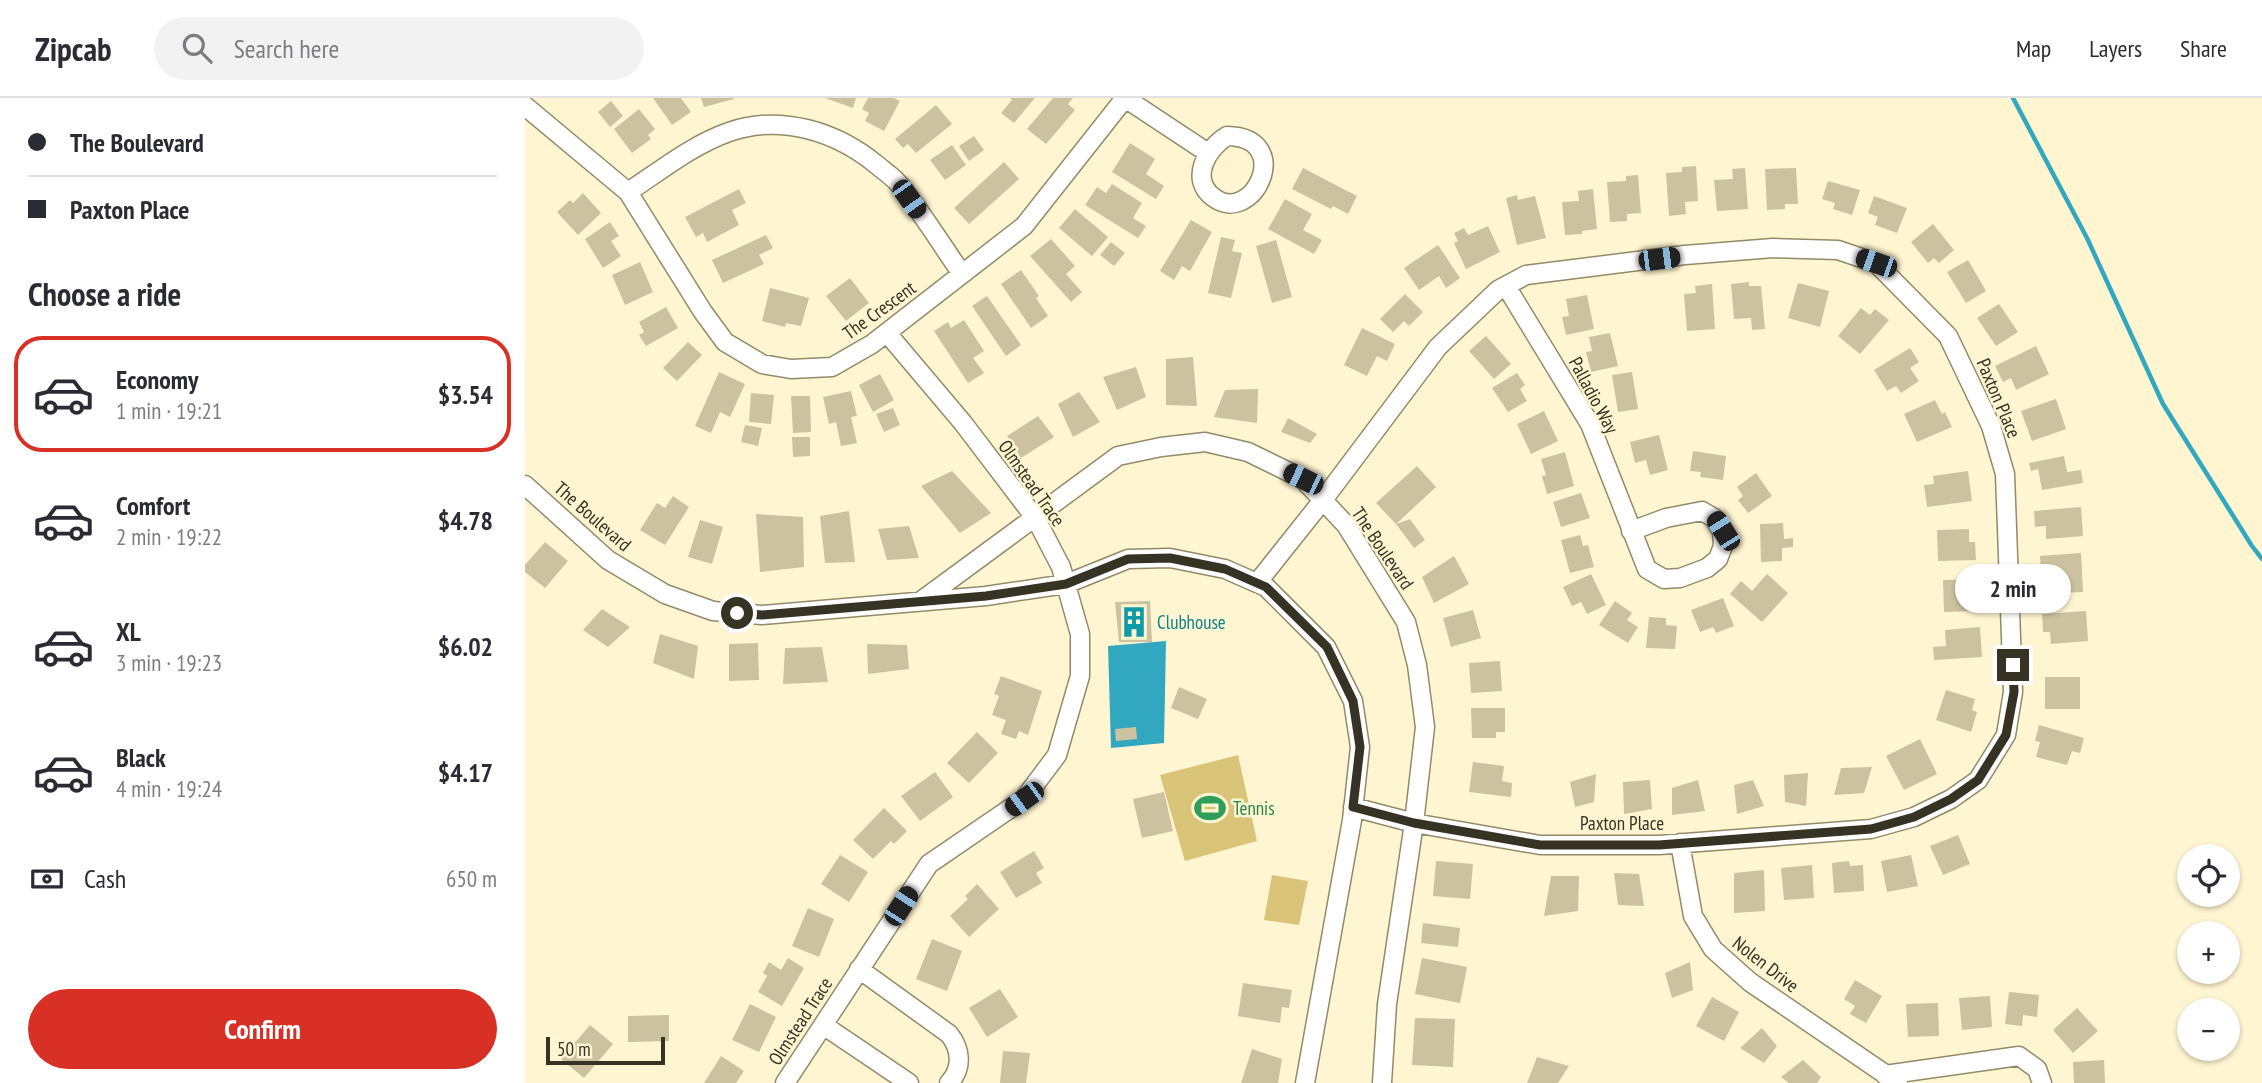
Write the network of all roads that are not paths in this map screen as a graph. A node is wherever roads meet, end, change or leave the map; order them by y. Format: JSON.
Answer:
{"nodes":[{"id":1,"x":1125,"y":98,"type":"edge"},
{"id":2,"x":525,"y":106,"type":"edge"},
{"id":3,"x":1208,"y":153,"type":"dead end"},
{"id":4,"x":628,"y":192,"type":"junction"},
{"id":5,"x":962,"y":274,"type":"junction"},
{"id":6,"x":1506,"y":286,"type":"junction"},
{"id":7,"x":887,"y":333,"type":"junction"},
{"id":8,"x":525,"y":485,"type":"edge"},
{"id":9,"x":1323,"y":500,"type":"junction"},
{"id":10,"x":1036,"y":519,"type":"junction"},
{"id":11,"x":1631,"y":531,"type":"junction"},
{"id":12,"x":1257,"y":583,"type":"junction"},
{"id":13,"x":1066,"y":584,"type":"junction"},
{"id":14,"x":921,"y":601,"type":"junction"},
{"id":15,"x":1353,"y":807,"type":"junction"},
{"id":16,"x":1414,"y":823,"type":"junction"},
{"id":17,"x":1680,"y":843,"type":"junction"},
{"id":18,"x":859,"y":970,"type":"junction"},
{"id":19,"x":823,"y":1025,"type":"junction"},
{"id":20,"x":1892,"y":1079,"type":"edge"},
{"id":21,"x":1309,"y":1082,"type":"edge"},
{"id":22,"x":785,"y":1083,"type":"edge"},
{"id":23,"x":909,"y":1083,"type":"edge"},
{"id":24,"x":949,"y":1083,"type":"edge"},
{"id":25,"x":1382,"y":1083,"type":"edge"},
{"id":26,"x":2042,"y":1083,"type":"edge"}],
"edges":[{"from":1,"to":3,"type":"street"},
{"from":1,"to":5,"type":"street","name":"The Crescent"},
{"from":2,"to":4,"type":"street","name":"The Crescent"},
{"from":4,"to":5,"type":"street"},
{"from":4,"to":7,"type":"street","name":"The Crescent"},
{"from":5,"to":7,"type":"street","name":"The Crescent"},
{"from":6,"to":9,"type":"street","name":"Paxton Place"},
{"from":6,"to":11,"type":"street","name":"Palladio Way"},
{"from":6,"to":17,"type":"street","name":"Paxton Place"},
{"from":7,"to":10,"type":"street","name":"Olmstead Trace"},
{"from":8,"to":14,"type":"street","name":"The Boulevard"},
{"from":9,"to":10,"type":"street","name":"The Boulevard"},
{"from":9,"to":12,"type":"street","name":"Paxton Place"},
{"from":9,"to":16,"type":"street","name":"The Boulevard"},
{"from":10,"to":13,"type":"street","name":"Olmstead Trace"},
{"from":10,"to":14,"type":"street","name":"The Boulevard"},
{"from":11,"to":11,"type":"street","name":"Palladio Way"},
{"from":12,"to":13,"type":"street","name":"The Boulevard"},
{"from":12,"to":15,"type":"street","name":"The Boulevard"},
{"from":13,"to":14,"type":"street","name":"The Boulevard"},
{"from":13,"to":18,"type":"street","name":"Olmstead Trace"},
{"from":15,"to":16,"type":"street","name":"Paxton Place"},
{"from":15,"to":21,"type":"street","name":"The Boulevard"},
{"from":16,"to":17,"type":"street","name":"Paxton Place"},
{"from":16,"to":25,"type":"street","name":"The Boulevard"},
{"from":17,"to":20,"type":"street","name":"Nolen Drive"},
{"from":18,"to":19,"type":"street","name":"Olmstead Trace"},
{"from":18,"to":24,"type":"street"},
{"from":19,"to":22,"type":"street","name":"Olmstead Trace"},
{"from":19,"to":23,"type":"street"},
{"from":20,"to":26,"type":"street","name":"Nolen Drive"}]}
